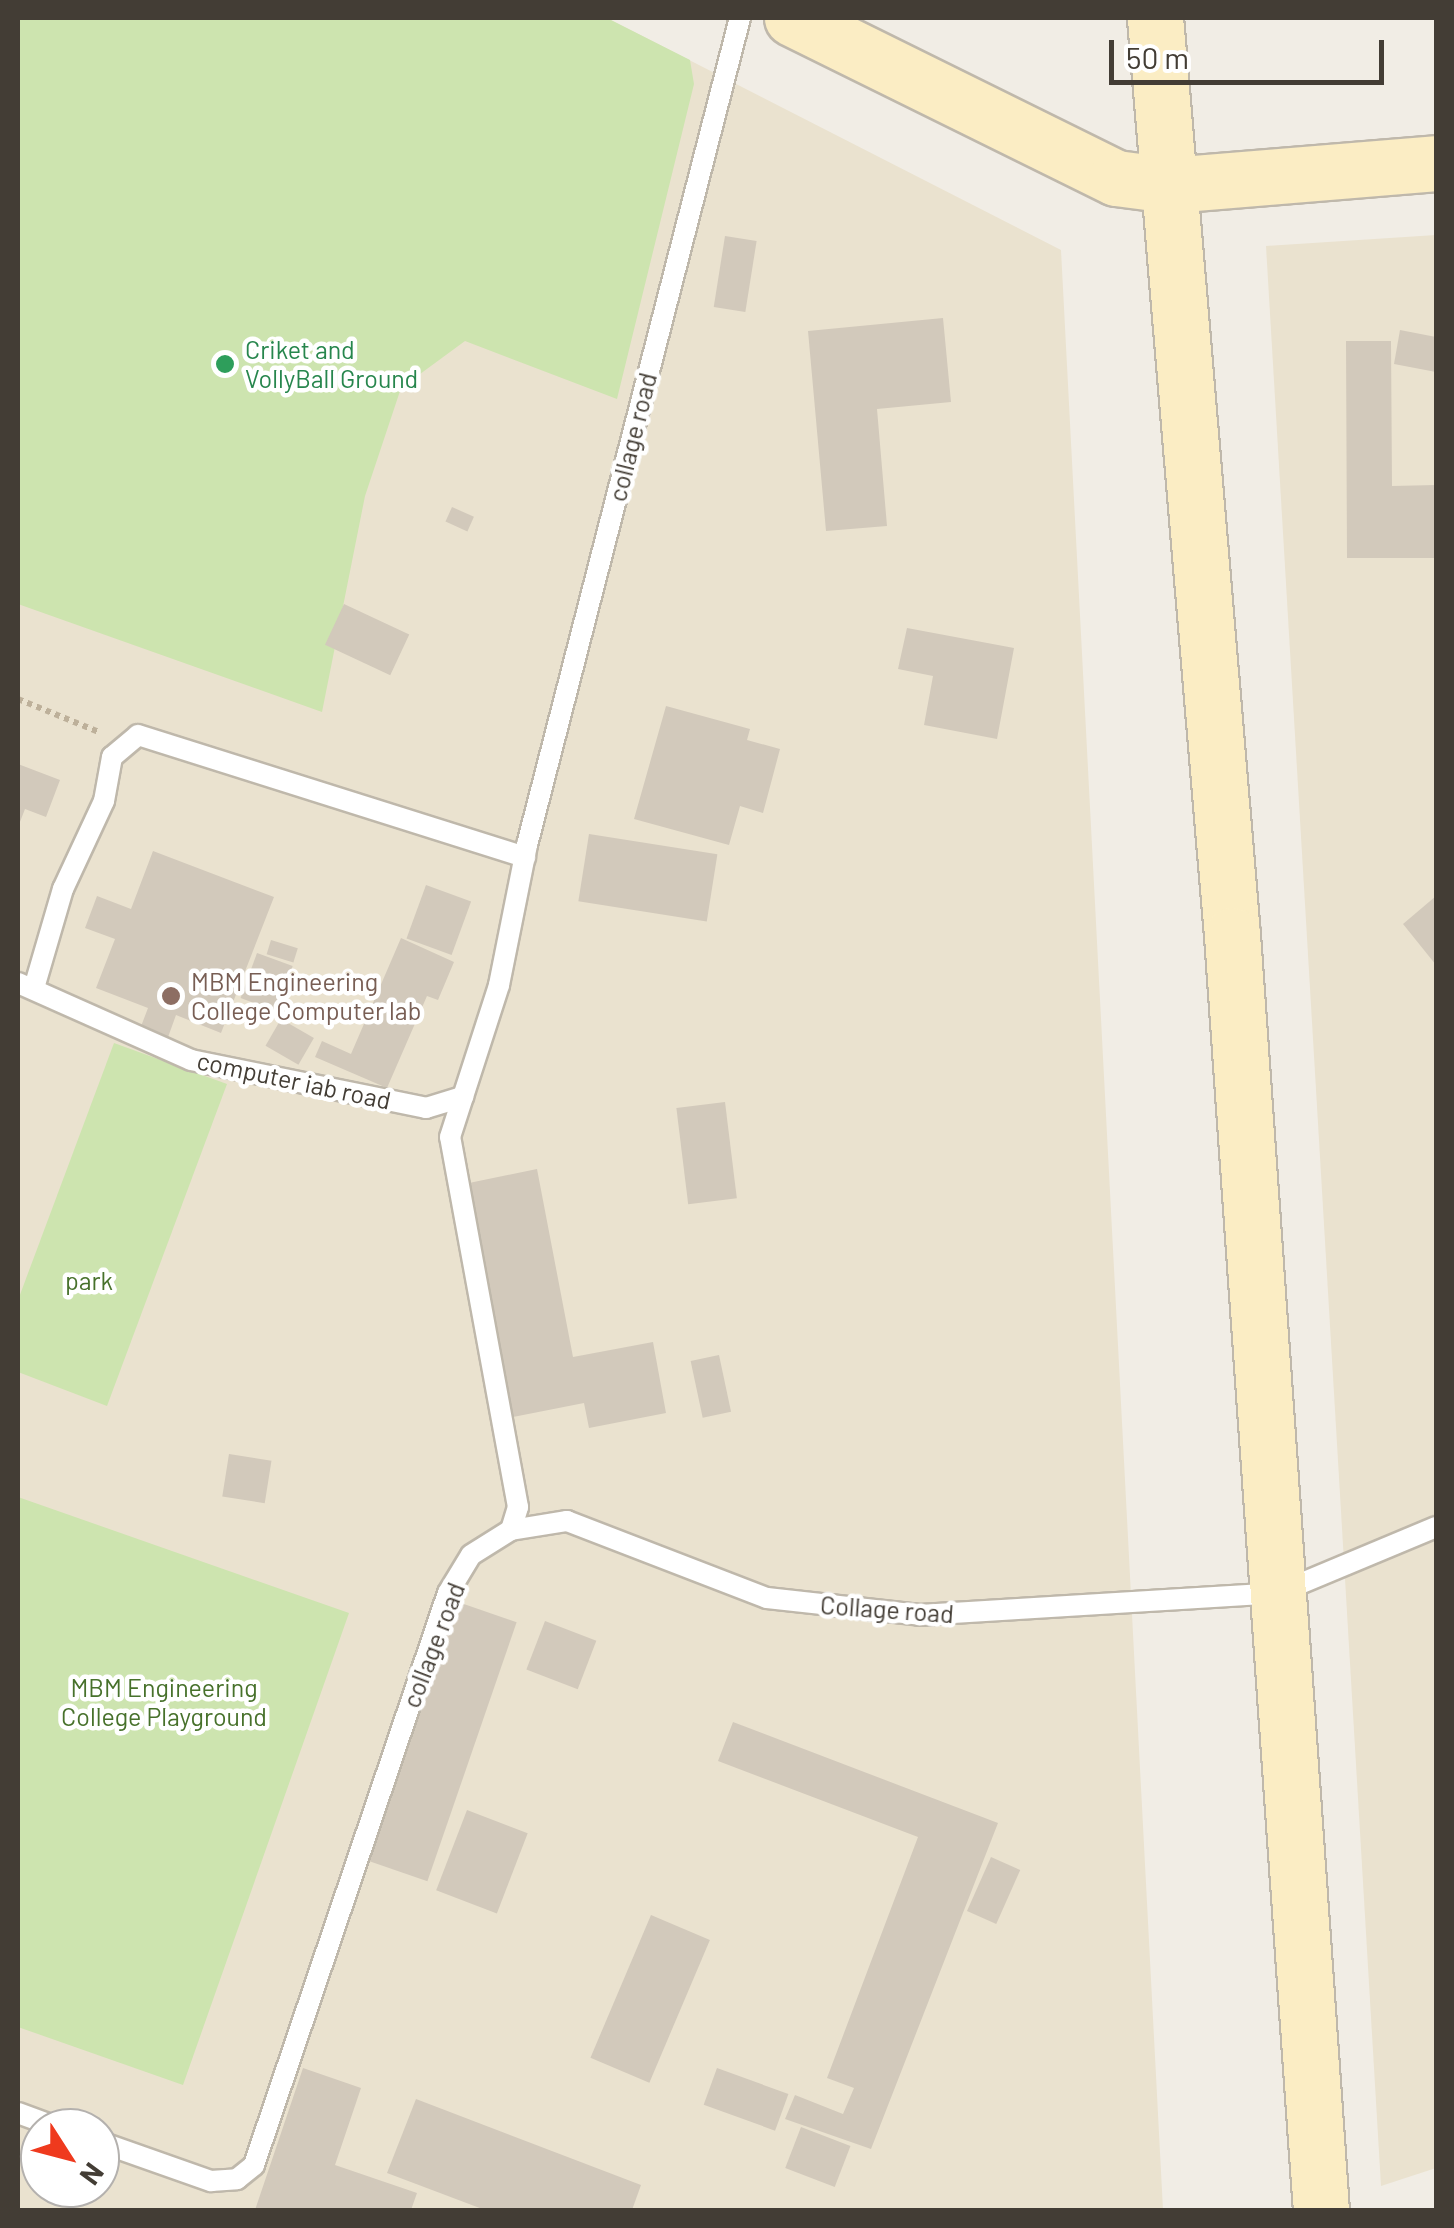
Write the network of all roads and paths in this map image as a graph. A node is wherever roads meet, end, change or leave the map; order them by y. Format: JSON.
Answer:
{"nodes":[{"id":1,"x":740,"y":18,"type":"edge"},
{"id":2,"x":792,"y":18,"type":"edge"},
{"id":3,"x":1155,"y":18,"type":"edge"},
{"id":4,"x":1436,"y":162,"type":"edge"},
{"id":5,"x":1170,"y":185,"type":"junction"},
{"id":6,"x":18,"y":699,"type":"edge"},
{"id":7,"x":128,"y":743,"type":"junction"},
{"id":8,"x":524,"y":856,"type":"junction"},
{"id":9,"x":26,"y":985,"type":"edge"},
{"id":10,"x":464,"y":1097,"type":"junction"},
{"id":11,"x":1436,"y":1527,"type":"edge"},
{"id":12,"x":511,"y":1530,"type":"junction"},
{"id":13,"x":1278,"y":1593,"type":"junction"},
{"id":14,"x":120,"y":2149,"type":"edge"},
{"id":15,"x":1321,"y":2210,"type":"edge"}],
"edges":[{"from":1,"to":8,"type":"lane","name":"collage road"},
{"from":2,"to":5,"type":"street"},
{"from":3,"to":5,"type":"street"},
{"from":4,"to":5,"type":"street"},
{"from":5,"to":13,"type":"street"},
{"from":6,"to":7,"type":"path"},
{"from":7,"to":8,"type":"lane"},
{"from":7,"to":9,"type":"lane"},
{"from":8,"to":10,"type":"lane","name":"collage road"},
{"from":9,"to":10,"type":"lane","name":"computer iab road"},
{"from":10,"to":12,"type":"lane","name":"collage road"},
{"from":11,"to":13,"type":"lane","name":"Collage road"},
{"from":12,"to":13,"type":"lane","name":"Collage road"},
{"from":12,"to":14,"type":"lane","name":"collage road"},
{"from":13,"to":15,"type":"street"}]}
